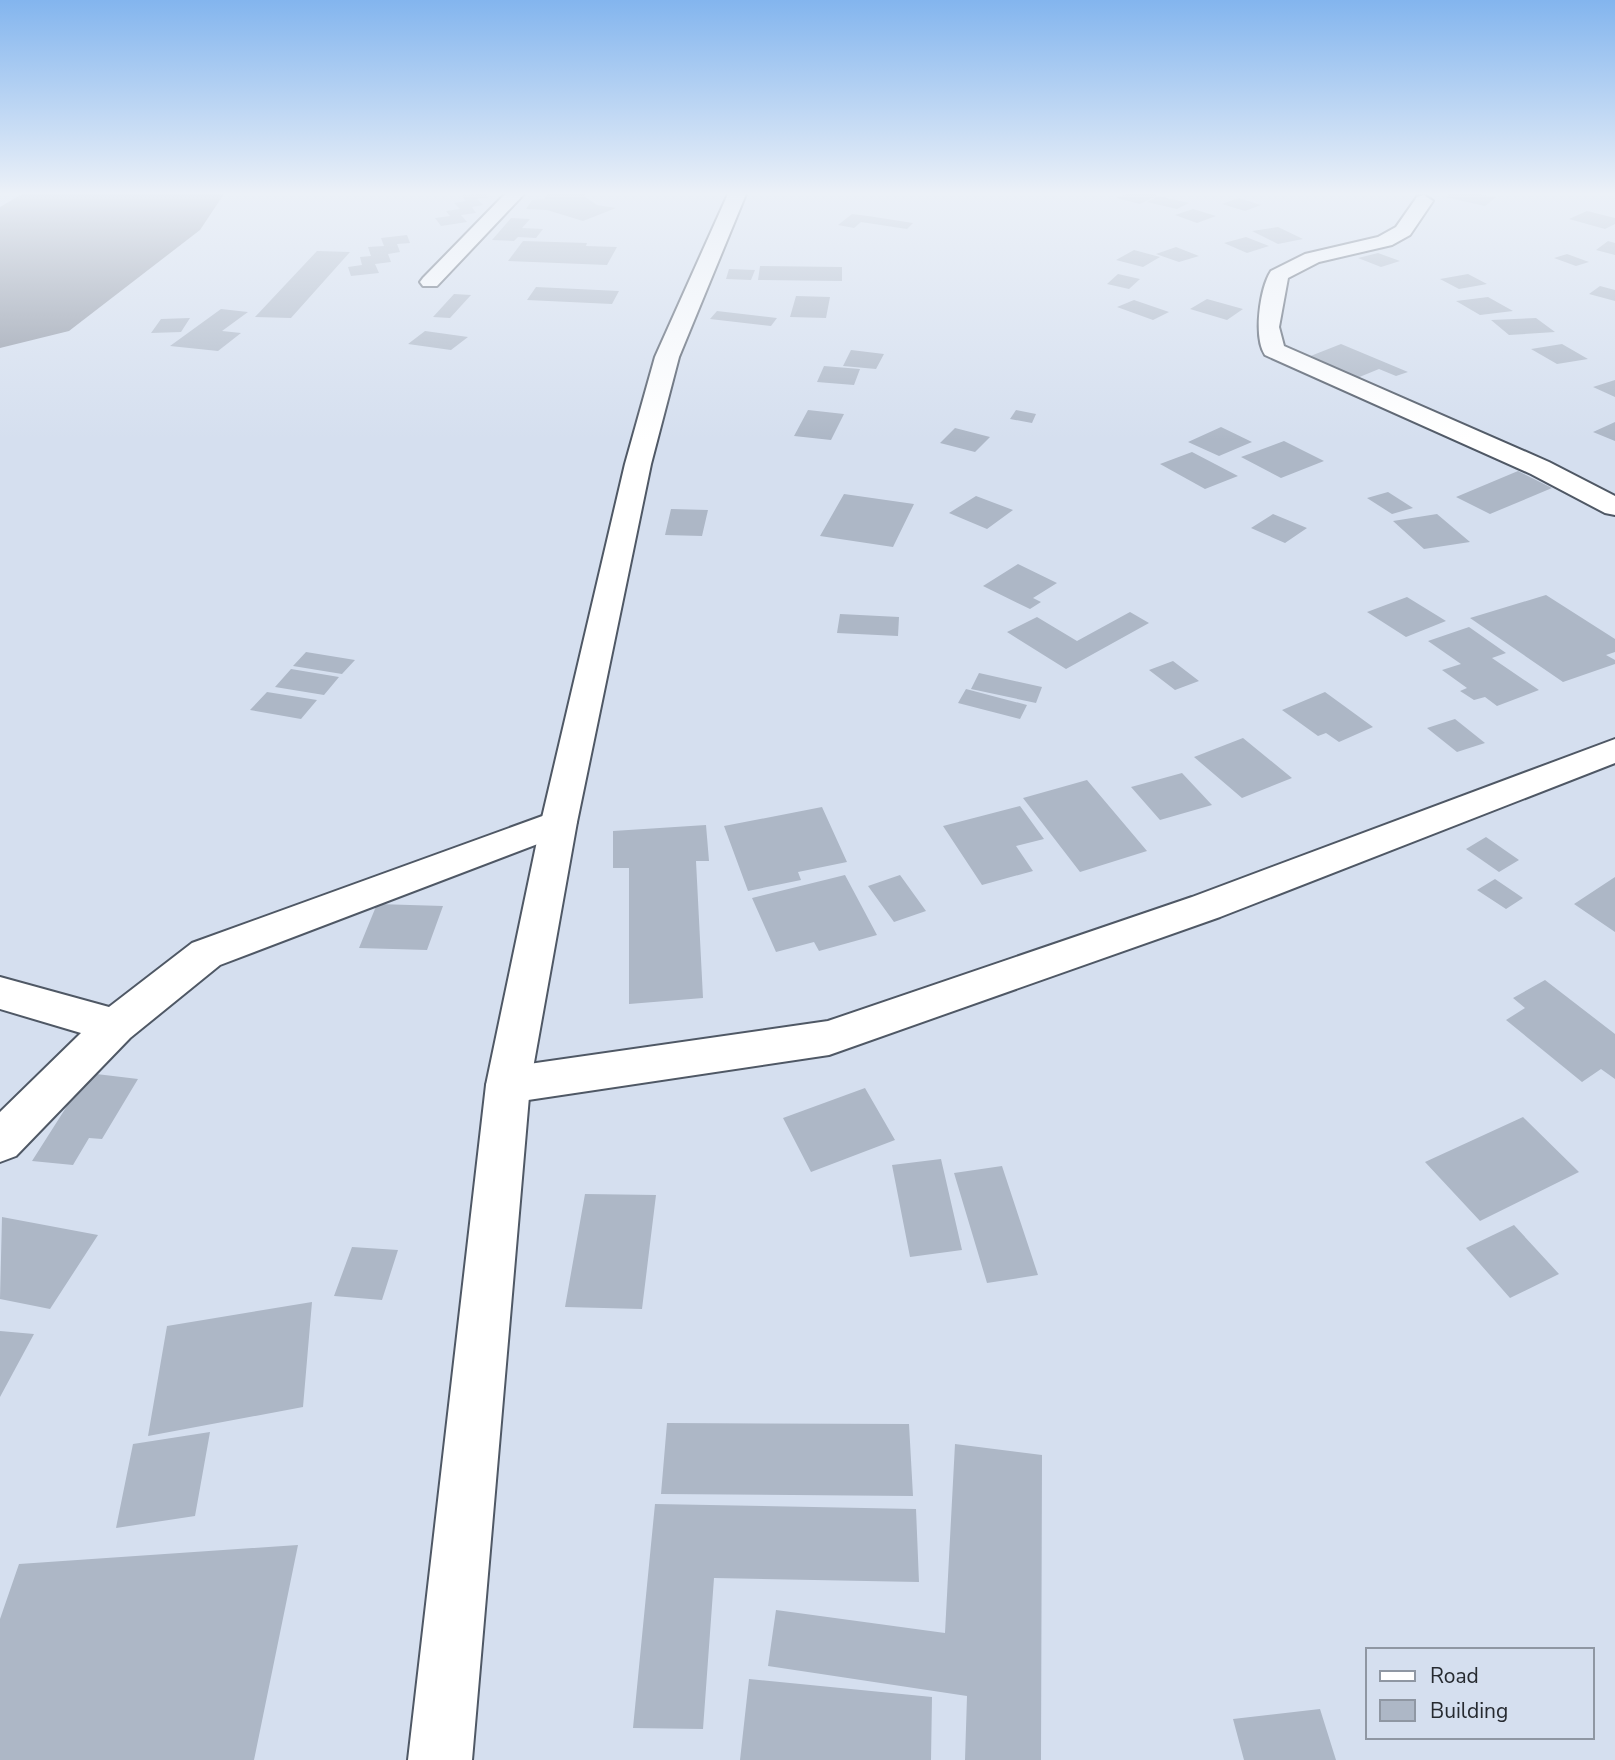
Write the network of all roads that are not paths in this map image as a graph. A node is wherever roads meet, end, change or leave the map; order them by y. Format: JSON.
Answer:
{"nodes":[{"id":1,"x":436,"y":276,"type":"edge"},
{"id":2,"x":702,"y":276,"type":"edge"},
{"id":3,"x":1278,"y":276,"type":"edge"},
{"id":4,"x":430,"y":282,"type":"dead end"},
{"id":5,"x":1615,"y":507,"type":"edge"},
{"id":6,"x":1615,"y":750,"type":"edge"},
{"id":7,"x":559,"y":822,"type":"junction"},
{"id":8,"x":0,"y":993,"type":"edge"},
{"id":9,"x":116,"y":1026,"type":"junction"},
{"id":10,"x":508,"y":1085,"type":"junction"},
{"id":11,"x":0,"y":1142,"type":"edge"},
{"id":12,"x":439,"y":1760,"type":"edge"}],
"edges":[{"from":1,"to":4,"type":"main road"},
{"from":2,"to":7,"type":"main road"},
{"from":3,"to":5,"type":"main road"},
{"from":6,"to":10,"type":"main road"},
{"from":7,"to":9,"type":"main road"},
{"from":7,"to":10,"type":"main road"},
{"from":8,"to":9,"type":"main road"},
{"from":9,"to":11,"type":"main road"},
{"from":10,"to":12,"type":"main road"}]}
